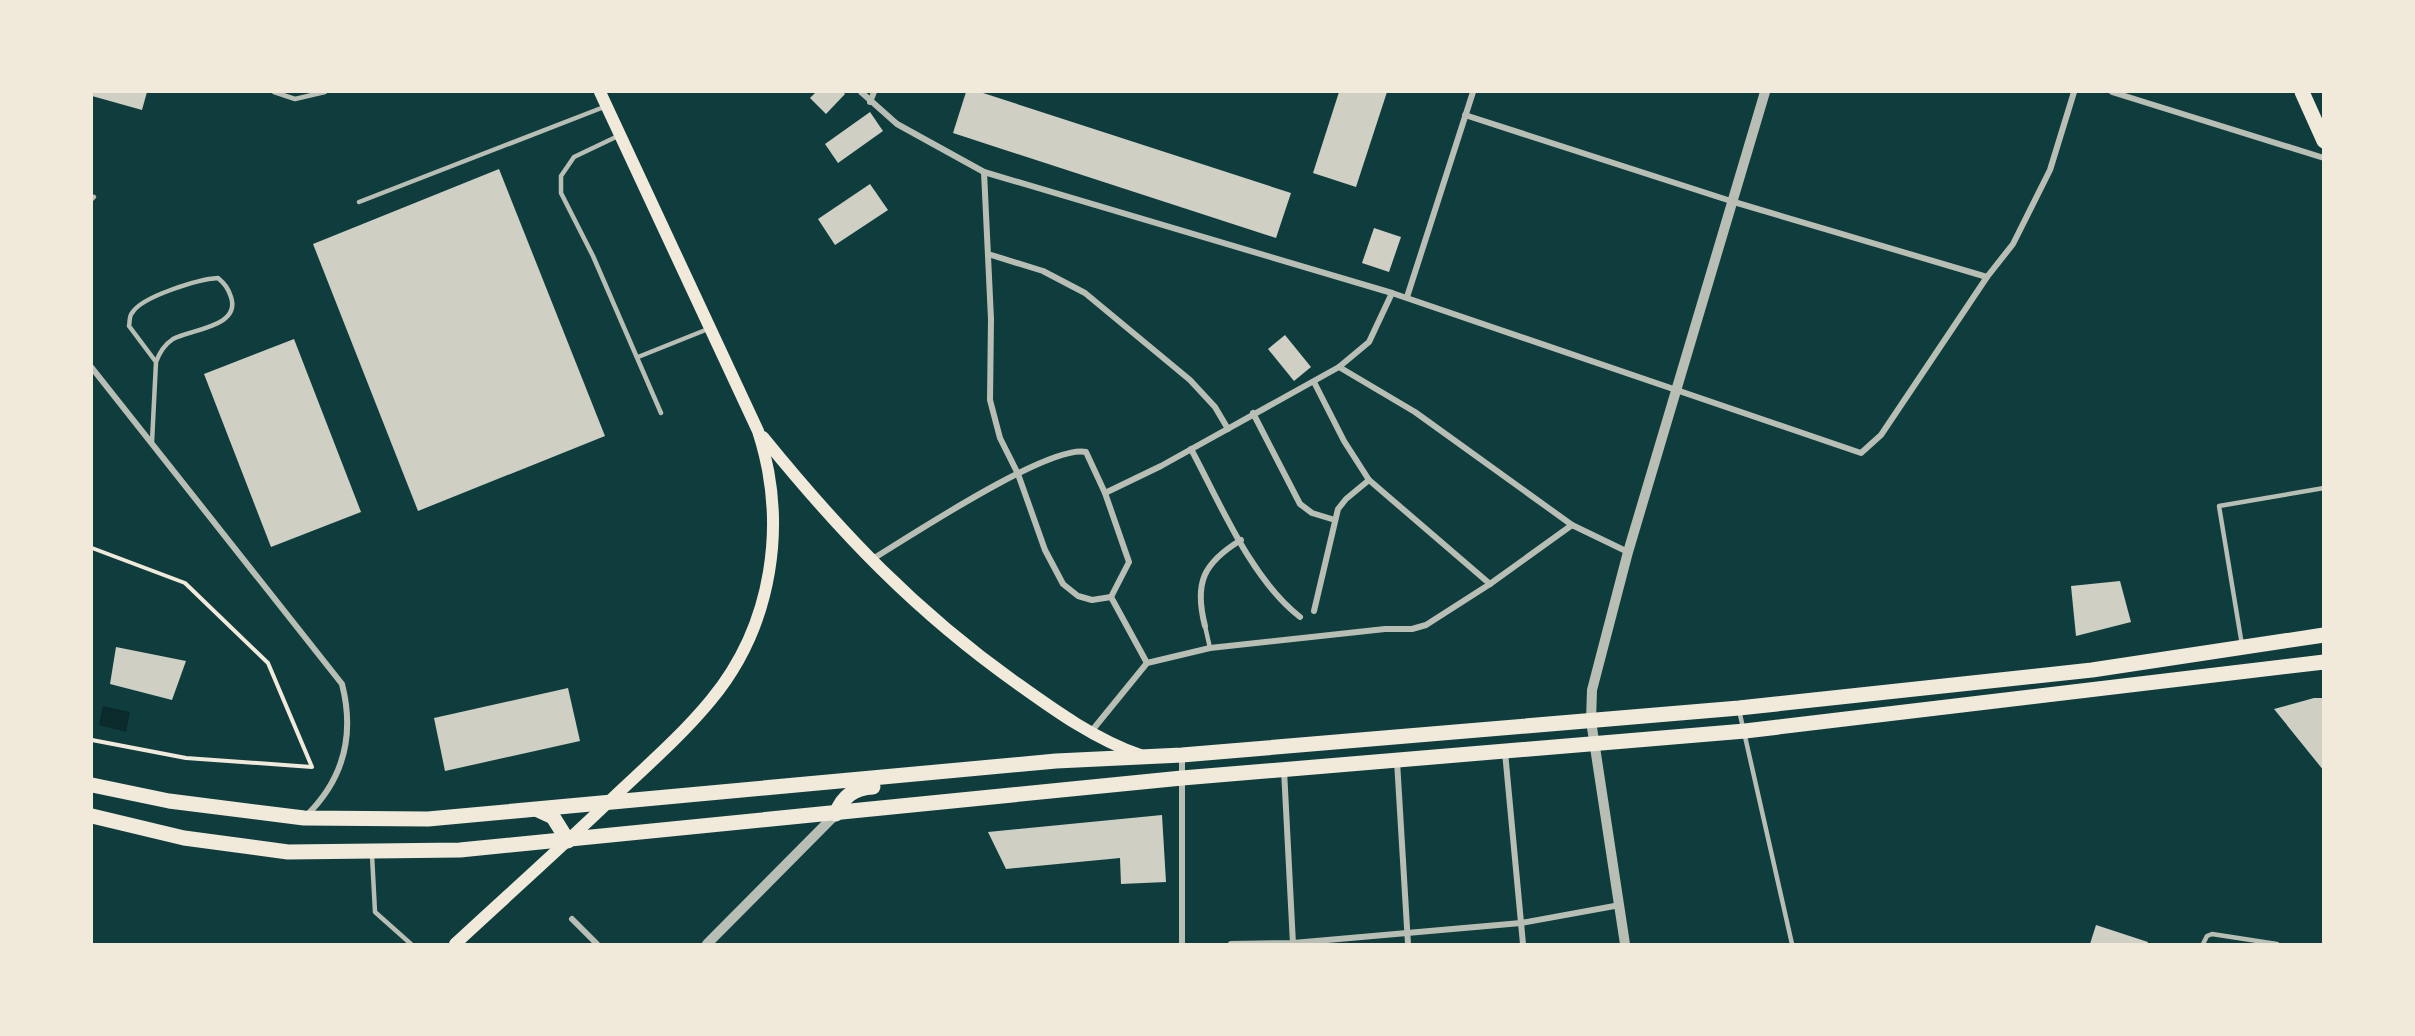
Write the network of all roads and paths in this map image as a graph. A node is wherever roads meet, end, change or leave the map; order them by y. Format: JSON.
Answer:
{"nodes":[{"id":1,"x":274,"y":92,"type":"edge"},
{"id":2,"x":325,"y":92,"type":"edge"},
{"id":3,"x":600,"y":92,"type":"edge"},
{"id":4,"x":861,"y":92,"type":"edge"},
{"id":5,"x":874,"y":92,"type":"edge"},
{"id":6,"x":1473,"y":92,"type":"edge"},
{"id":7,"x":1764,"y":92,"type":"edge"},
{"id":8,"x":2074,"y":92,"type":"edge"},
{"id":9,"x":2112,"y":92,"type":"edge"},
{"id":10,"x":2302,"y":92,"type":"edge"},
{"id":11,"x":870,"y":102,"type":"junction"},
{"id":12,"x":607,"y":106,"type":"junction"},
{"id":13,"x":1465,"y":115,"type":"junction"},
{"id":14,"x":621,"y":135,"type":"junction"},
{"id":15,"x":2324,"y":141,"type":"edge"},
{"id":16,"x":2324,"y":158,"type":"edge"},
{"id":17,"x":984,"y":172,"type":"junction"},
{"id":18,"x":359,"y":201,"type":"dead end"},
{"id":19,"x":1734,"y":202,"type":"junction"},
{"id":20,"x":988,"y":254,"type":"junction"},
{"id":21,"x":1987,"y":277,"type":"junction"},
{"id":22,"x":1392,"y":292,"type":"junction"},
{"id":23,"x":1407,"y":297,"type":"junction"},
{"id":24,"x":711,"y":328,"type":"junction"},
{"id":25,"x":638,"y":357,"type":"junction"},
{"id":26,"x":156,"y":362,"type":"junction"},
{"id":27,"x":1340,"y":367,"type":"junction"},
{"id":28,"x":92,"y":368,"type":"edge"},
{"id":29,"x":1314,"y":382,"type":"junction"},
{"id":30,"x":1678,"y":389,"type":"junction"},
{"id":31,"x":661,"y":413,"type":"dead end"},
{"id":32,"x":1252,"y":413,"type":"junction"},
{"id":33,"x":1228,"y":429,"type":"junction"},
{"id":34,"x":758,"y":431,"type":"junction"},
{"id":35,"x":152,"y":442,"type":"junction"},
{"id":36,"x":1191,"y":449,"type":"junction"},
{"id":37,"x":1018,"y":474,"type":"junction"},
{"id":38,"x":1369,"y":480,"type":"junction"},
{"id":39,"x":2324,"y":488,"type":"edge"},
{"id":40,"x":1105,"y":493,"type":"junction"},
{"id":41,"x":1335,"y":520,"type":"junction"},
{"id":42,"x":1572,"y":525,"type":"junction"},
{"id":43,"x":1241,"y":540,"type":"junction"},
{"id":44,"x":92,"y":548,"type":"edge"},
{"id":45,"x":1628,"y":552,"type":"junction"},
{"id":46,"x":869,"y":561,"type":"junction"},
{"id":47,"x":1490,"y":584,"type":"junction"},
{"id":48,"x":1111,"y":597,"type":"junction"},
{"id":49,"x":1314,"y":611,"type":"dead end"},
{"id":50,"x":1300,"y":617,"type":"dead end"},
{"id":51,"x":1204,"y":626,"type":"joint"},
{"id":52,"x":2324,"y":636,"type":"edge"},
{"id":53,"x":2242,"y":647,"type":"junction"},
{"id":54,"x":1210,"y":648,"type":"junction"},
{"id":55,"x":2324,"y":662,"type":"edge"},
{"id":56,"x":1147,"y":663,"type":"junction"},
{"id":57,"x":1739,"y":708,"type":"junction"},
{"id":58,"x":1591,"y":721,"type":"junction"},
{"id":59,"x":1745,"y":731,"type":"junction"},
{"id":60,"x":1090,"y":733,"type":"junction"},
{"id":61,"x":92,"y":740,"type":"edge"},
{"id":62,"x":1596,"y":743,"type":"junction"},
{"id":63,"x":1505,"y":751,"type":"junction"},
{"id":64,"x":1182,"y":755,"type":"junction"},
{"id":65,"x":1147,"y":758,"type":"junction"},
{"id":66,"x":1396,"y":760,"type":"junction"},
{"id":67,"x":1056,"y":761,"type":"junction"},
{"id":68,"x":1284,"y":770,"type":"junction"},
{"id":69,"x":1182,"y":778,"type":"junction"},
{"id":70,"x":92,"y":785,"type":"edge"},
{"id":71,"x":608,"y":803,"type":"junction"},
{"id":72,"x":535,"y":810,"type":"junction"},
{"id":73,"x":836,"y":813,"type":"junction"},
{"id":74,"x":92,"y":816,"type":"edge"},
{"id":75,"x":304,"y":818,"type":"junction"},
{"id":76,"x":568,"y":841,"type":"junction"},
{"id":77,"x":372,"y":852,"type":"junction"},
{"id":78,"x":1621,"y":904,"type":"junction"},
{"id":79,"x":572,"y":920,"type":"dead end"},
{"id":80,"x":1521,"y":923,"type":"junction"},
{"id":81,"x":1407,"y":932,"type":"junction"},
{"id":82,"x":1293,"y":944,"type":"edge"},
{"id":83,"x":411,"y":945,"type":"edge"},
{"id":84,"x":455,"y":945,"type":"edge"},
{"id":85,"x":597,"y":945,"type":"edge"},
{"id":86,"x":707,"y":945,"type":"edge"},
{"id":87,"x":1182,"y":945,"type":"edge"},
{"id":88,"x":1231,"y":945,"type":"edge"},
{"id":89,"x":1408,"y":945,"type":"edge"},
{"id":90,"x":1523,"y":945,"type":"edge"},
{"id":91,"x":1625,"y":945,"type":"edge"},
{"id":92,"x":1792,"y":945,"type":"edge"},
{"id":93,"x":2203,"y":945,"type":"edge"},
{"id":94,"x":2277,"y":945,"type":"edge"}],
"edges":[{"from":1,"to":2,"type":"lane"},
{"from":3,"to":12,"type":"main road"},
{"from":4,"to":11,"type":"street"},
{"from":5,"to":11,"type":"street"},
{"from":6,"to":13,"type":"street"},
{"from":7,"to":19,"type":"street"},
{"from":8,"to":21,"type":"street"},
{"from":9,"to":16,"type":"street"},
{"from":10,"to":15,"type":"main road"},
{"from":11,"to":17,"type":"street"},
{"from":12,"to":14,"type":"main road"},
{"from":12,"to":18,"type":"lane"},
{"from":13,"to":19,"type":"street"},
{"from":13,"to":23,"type":"street"},
{"from":14,"to":24,"type":"main road"},
{"from":14,"to":25,"type":"lane"},
{"from":17,"to":20,"type":"street"},
{"from":17,"to":22,"type":"street"},
{"from":19,"to":21,"type":"street"},
{"from":19,"to":30,"type":"street"},
{"from":20,"to":33,"type":"street"},
{"from":20,"to":37,"type":"street"},
{"from":21,"to":30,"type":"street"},
{"from":22,"to":23,"type":"street"},
{"from":22,"to":27,"type":"street"},
{"from":23,"to":30,"type":"street"},
{"from":24,"to":25,"type":"lane"},
{"from":24,"to":34,"type":"main road"},
{"from":25,"to":31,"type":"lane"},
{"from":26,"to":26,"type":"lane"},
{"from":26,"to":35,"type":"lane"},
{"from":27,"to":29,"type":"street"},
{"from":27,"to":42,"type":"street"},
{"from":28,"to":35,"type":"street"},
{"from":29,"to":32,"type":"street"},
{"from":29,"to":38,"type":"street"},
{"from":30,"to":45,"type":"street"},
{"from":32,"to":33,"type":"street"},
{"from":32,"to":41,"type":"street"},
{"from":33,"to":36,"type":"street"},
{"from":34,"to":46,"type":"main road"},
{"from":34,"to":71,"type":"main road"},
{"from":35,"to":75,"type":"street"},
{"from":36,"to":40,"type":"street"},
{"from":36,"to":43,"type":"street"},
{"from":37,"to":40,"type":"street"},
{"from":37,"to":46,"type":"street"},
{"from":37,"to":48,"type":"street"},
{"from":38,"to":41,"type":"street"},
{"from":38,"to":47,"type":"street"},
{"from":39,"to":53,"type":"lane"},
{"from":40,"to":48,"type":"street"},
{"from":41,"to":49,"type":"street"},
{"from":42,"to":45,"type":"street"},
{"from":42,"to":47,"type":"street"},
{"from":43,"to":50,"type":"street"},
{"from":43,"to":51,"type":"street"},
{"from":44,"to":61,"type":"path"},
{"from":45,"to":58,"type":"street"},
{"from":46,"to":60,"type":"main road"},
{"from":47,"to":54,"type":"street"},
{"from":48,"to":56,"type":"street"},
{"from":51,"to":54,"type":"lane"},
{"from":52,"to":53,"type":"main road"},
{"from":53,"to":57,"type":"main road"},
{"from":54,"to":56,"type":"street"},
{"from":55,"to":59,"type":"main road"},
{"from":56,"to":60,"type":"street"},
{"from":57,"to":58,"type":"main road"},
{"from":57,"to":59,"type":"lane"},
{"from":58,"to":62,"type":"street"},
{"from":58,"to":64,"type":"main road"},
{"from":59,"to":62,"type":"main road"},
{"from":59,"to":92,"type":"lane"},
{"from":60,"to":65,"type":"main road"},
{"from":62,"to":63,"type":"main road"},
{"from":62,"to":78,"type":"street"},
{"from":63,"to":66,"type":"main road"},
{"from":63,"to":80,"type":"street"},
{"from":64,"to":65,"type":"main road"},
{"from":64,"to":69,"type":"street"},
{"from":65,"to":67,"type":"main road"},
{"from":66,"to":68,"type":"main road"},
{"from":66,"to":81,"type":"street"},
{"from":67,"to":71,"type":"main road"},
{"from":67,"to":73,"type":"main road"},
{"from":68,"to":69,"type":"main road"},
{"from":68,"to":82,"type":"street"},
{"from":69,"to":73,"type":"main road"},
{"from":69,"to":87,"type":"street"},
{"from":70,"to":75,"type":"main road"},
{"from":71,"to":72,"type":"main road"},
{"from":71,"to":76,"type":"main road"},
{"from":72,"to":75,"type":"main road"},
{"from":72,"to":76,"type":"main road"},
{"from":73,"to":76,"type":"main road"},
{"from":73,"to":86,"type":"street"},
{"from":74,"to":77,"type":"main road"},
{"from":76,"to":77,"type":"main road"},
{"from":76,"to":84,"type":"main road"},
{"from":77,"to":83,"type":"lane"},
{"from":78,"to":80,"type":"street"},
{"from":78,"to":91,"type":"street"},
{"from":79,"to":85,"type":"street"},
{"from":80,"to":81,"type":"street"},
{"from":80,"to":90,"type":"street"},
{"from":81,"to":82,"type":"street"},
{"from":81,"to":89,"type":"street"},
{"from":82,"to":88,"type":"street"},
{"from":93,"to":94,"type":"lane"}]}
